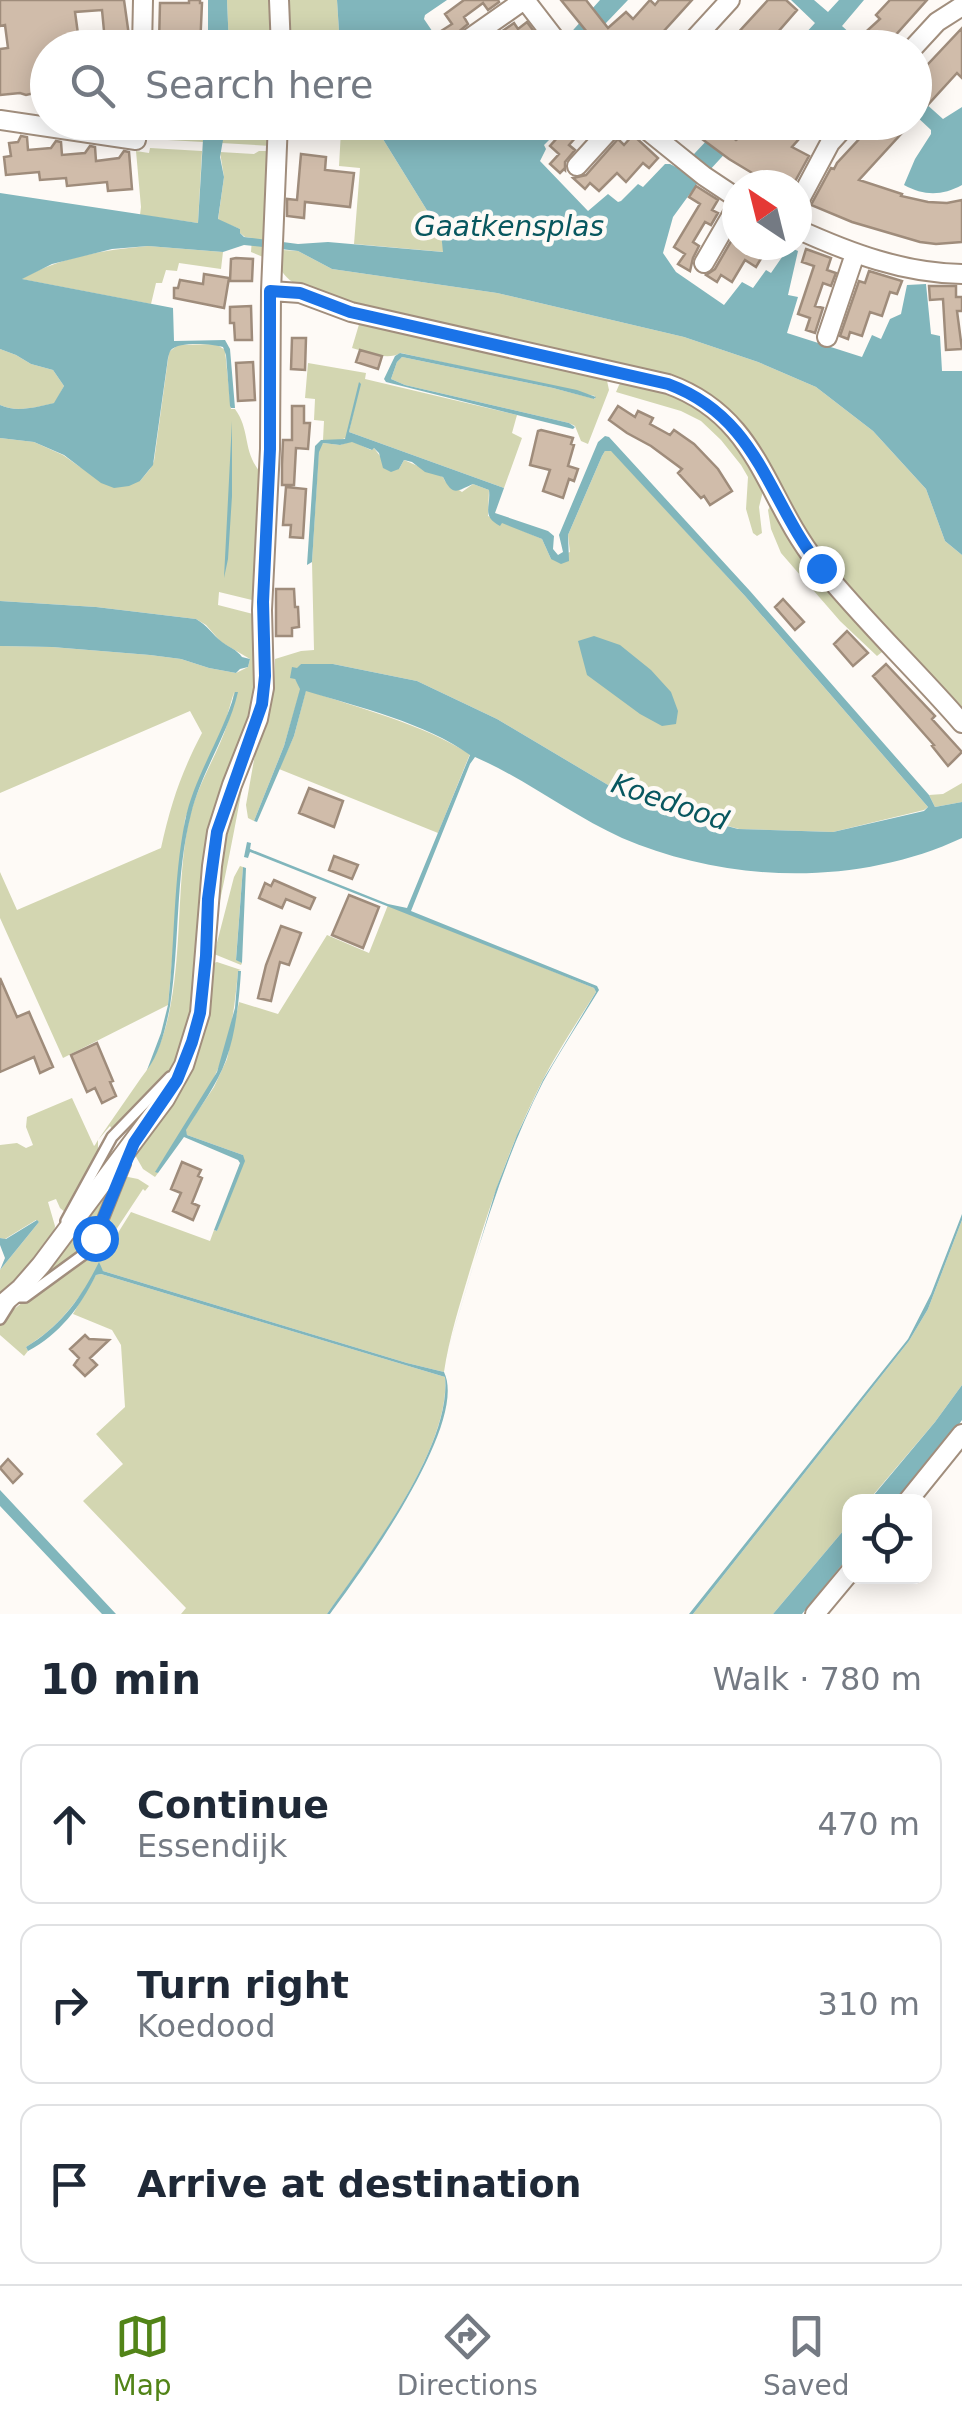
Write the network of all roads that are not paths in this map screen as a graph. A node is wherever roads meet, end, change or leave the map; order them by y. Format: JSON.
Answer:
{"nodes":[{"id":1,"x":143,"y":0,"type":"edge"},
{"id":2,"x":280,"y":0,"type":"edge"},
{"id":3,"x":524,"y":0,"type":"edge"},
{"id":4,"x":730,"y":0,"type":"edge"},
{"id":5,"x":962,"y":6,"type":"edge"},
{"id":6,"x":142,"y":30,"type":"edge"},
{"id":7,"x":281,"y":30,"type":"edge"},
{"id":8,"x":480,"y":30,"type":"edge"},
{"id":9,"x":548,"y":30,"type":"edge"},
{"id":10,"x":702,"y":30,"type":"edge"},
{"id":11,"x":930,"y":30,"type":"edge"},
{"id":12,"x":0,"y":120,"type":"edge"},
{"id":13,"x":30,"y":124,"type":"edge"},
{"id":14,"x":277,"y":140,"type":"edge"},
{"id":15,"x":601,"y":140,"type":"edge"},
{"id":16,"x":659,"y":140,"type":"edge"},
{"id":17,"x":833,"y":140,"type":"edge"},
{"id":18,"x":578,"y":166,"type":"dead end"},
{"id":19,"x":812,"y":177,"type":"edge"},
{"id":20,"x":722,"y":188,"type":"edge"},
{"id":21,"x":722,"y":232,"type":"edge"},
{"id":22,"x":812,"y":235,"type":"edge"},
{"id":23,"x":855,"y":254,"type":"junction"},
{"id":24,"x":704,"y":264,"type":"dead end"},
{"id":25,"x":962,"y":274,"type":"edge"},
{"id":26,"x":270,"y":291,"type":"junction"},
{"id":27,"x":828,"y":337,"type":"dead end"},
{"id":28,"x":962,"y":723,"type":"edge"},
{"id":29,"x":184,"y":1065,"type":"junction"},
{"id":30,"x":134,"y":1143,"type":"junction"},
{"id":31,"x":59,"y":1242,"type":"junction"},
{"id":32,"x":6,"y":1302,"type":"edge"},
{"id":33,"x":0,"y":1319,"type":"edge"},
{"id":34,"x":962,"y":1434,"type":"edge"},
{"id":35,"x":913,"y":1494,"type":"edge"},
{"id":36,"x":842,"y":1582,"type":"edge"},
{"id":37,"x":815,"y":1614,"type":"edge"}],
"edges":[{"from":1,"to":6,"type":"street"},
{"from":2,"to":7,"type":"street"},
{"from":3,"to":8,"type":"street"},
{"from":3,"to":9,"type":"street"},
{"from":4,"to":10,"type":"street"},
{"from":5,"to":11,"type":"street"},
{"from":12,"to":13,"type":"street"},
{"from":14,"to":26,"type":"street"},
{"from":15,"to":18,"type":"street"},
{"from":16,"to":20,"type":"street"},
{"from":17,"to":19,"type":"street"},
{"from":21,"to":24,"type":"street"},
{"from":22,"to":23,"type":"street"},
{"from":23,"to":25,"type":"street"},
{"from":23,"to":27,"type":"street"},
{"from":26,"to":28,"type":"street"},
{"from":26,"to":29,"type":"street"},
{"from":29,"to":30,"type":"street"},
{"from":29,"to":31,"type":"lane"},
{"from":30,"to":31,"type":"street"},
{"from":30,"to":32,"type":"lane"},
{"from":31,"to":32,"type":"street"},
{"from":32,"to":33,"type":"lane"},
{"from":34,"to":35,"type":"street"},
{"from":36,"to":37,"type":"street"}]}
